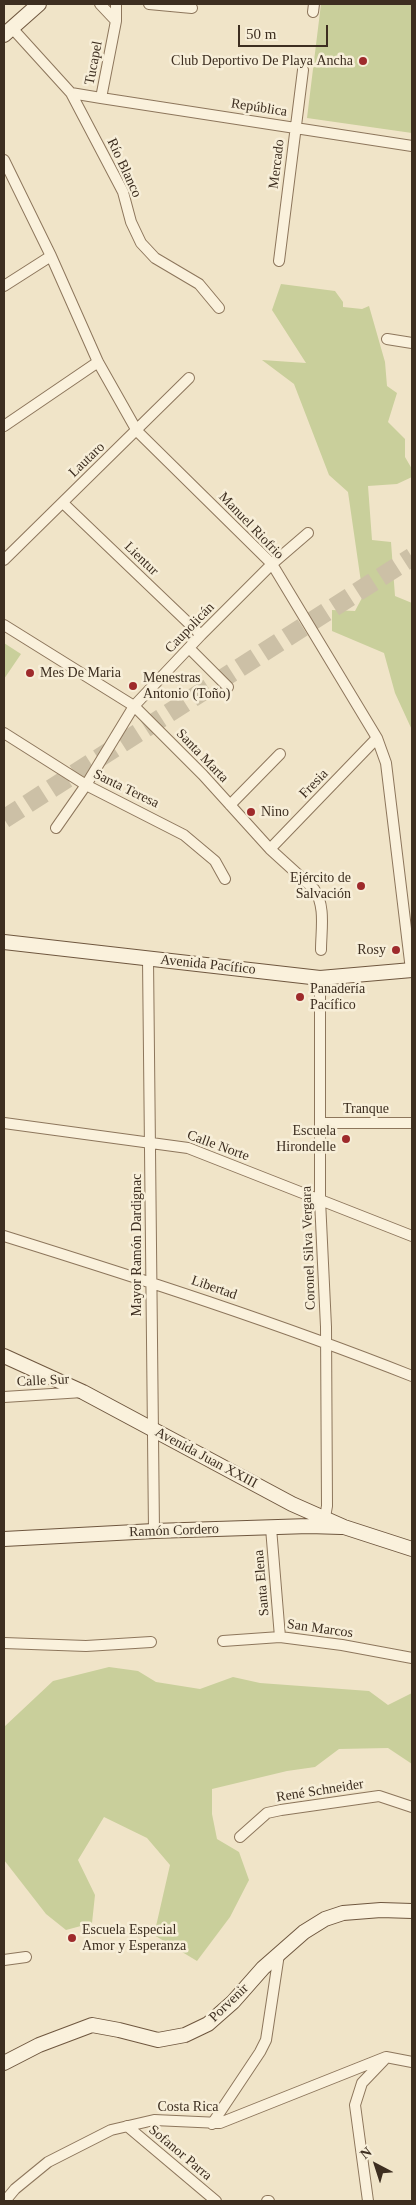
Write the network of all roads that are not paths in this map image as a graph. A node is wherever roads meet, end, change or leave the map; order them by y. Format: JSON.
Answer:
{"nodes":[{"id":1,"x":39,"y":4,"type":"edge"},
{"id":2,"x":100,"y":4,"type":"edge"},
{"id":3,"x":116,"y":4,"type":"edge"},
{"id":4,"x":149,"y":4,"type":"edge"},
{"id":5,"x":192,"y":8,"type":"dead end"},
{"id":6,"x":116,"y":21,"type":"junction"},
{"id":7,"x":8,"y":32,"type":"edge"},
{"id":8,"x":302,"y":70,"type":"dead end"},
{"id":9,"x":71,"y":93,"type":"junction"},
{"id":10,"x":101,"y":98,"type":"junction"},
{"id":11,"x":295,"y":128,"type":"junction"},
{"id":12,"x":412,"y":146,"type":"edge"},
{"id":13,"x":4,"y":160,"type":"edge"},
{"id":14,"x":51,"y":256,"type":"junction"},
{"id":15,"x":279,"y":261,"type":"dead end"},
{"id":16,"x":4,"y":286,"type":"edge"},
{"id":17,"x":219,"y":308,"type":"dead end"},
{"id":18,"x":387,"y":340,"type":"dead end"},
{"id":19,"x":412,"y":343,"type":"edge"},
{"id":20,"x":98,"y":362,"type":"junction"},
{"id":21,"x":189,"y":378,"type":"dead end"},
{"id":22,"x":4,"y":426,"type":"edge"},
{"id":23,"x":136,"y":431,"type":"junction"},
{"id":24,"x":63,"y":503,"type":"junction"},
{"id":25,"x":308,"y":533,"type":"dead end"},
{"id":26,"x":4,"y":560,"type":"edge"},
{"id":27,"x":272,"y":564,"type":"junction"},
{"id":28,"x":4,"y":625,"type":"edge"},
{"id":29,"x":201,"y":635,"type":"junction"},
{"id":30,"x":189,"y":648,"type":"junction"},
{"id":31,"x":228,"y":687,"type":"dead end"},
{"id":32,"x":134,"y":706,"type":"junction"},
{"id":33,"x":4,"y":733,"type":"edge"},
{"id":34,"x":377,"y":738,"type":"junction"},
{"id":35,"x":280,"y":754,"type":"dead end"},
{"id":36,"x":86,"y":785,"type":"junction"},
{"id":37,"x":230,"y":804,"type":"junction"},
{"id":38,"x":56,"y":828,"type":"dead end"},
{"id":39,"x":270,"y":849,"type":"junction"},
{"id":40,"x":225,"y":880,"type":"dead end"},
{"id":41,"x":4,"y":942,"type":"edge"},
{"id":42,"x":321,"y":950,"type":"dead end"},
{"id":43,"x":148,"y":958,"type":"junction"},
{"id":44,"x":412,"y":970,"type":"edge"},
{"id":45,"x":320,"y":978,"type":"junction"},
{"id":46,"x":4,"y":1123,"type":"edge"},
{"id":47,"x":320,"y":1123,"type":"junction"},
{"id":48,"x":412,"y":1123,"type":"edge"},
{"id":49,"x":150,"y":1142,"type":"junction"},
{"id":50,"x":320,"y":1200,"type":"junction"},
{"id":51,"x":4,"y":1236,"type":"edge"},
{"id":52,"x":412,"y":1236,"type":"edge"},
{"id":53,"x":150,"y":1281,"type":"junction"},
{"id":54,"x":326,"y":1342,"type":"junction"},
{"id":55,"x":4,"y":1356,"type":"edge"},
{"id":56,"x":412,"y":1376,"type":"edge"},
{"id":57,"x":83,"y":1392,"type":"junction"},
{"id":58,"x":4,"y":1397,"type":"edge"},
{"id":59,"x":152,"y":1429,"type":"junction"},
{"id":60,"x":325,"y":1517,"type":"junction"},
{"id":61,"x":344,"y":1527,"type":"junction"},
{"id":62,"x":272,"y":1528,"type":"junction"},
{"id":63,"x":154,"y":1531,"type":"junction"},
{"id":64,"x":4,"y":1539,"type":"edge"},
{"id":65,"x":412,"y":1549,"type":"edge"},
{"id":66,"x":280,"y":1637,"type":"junction"},
{"id":67,"x":223,"y":1641,"type":"dead end"},
{"id":68,"x":151,"y":1642,"type":"dead end"},
{"id":69,"x":4,"y":1643,"type":"edge"},
{"id":70,"x":412,"y":1658,"type":"edge"},
{"id":71,"x":412,"y":1807,"type":"edge"},
{"id":72,"x":240,"y":1837,"type":"dead end"},
{"id":73,"x":412,"y":1911,"type":"edge"},
{"id":74,"x":279,"y":1954,"type":"junction"},
{"id":75,"x":26,"y":1957,"type":"dead end"},
{"id":76,"x":4,"y":1960,"type":"edge"},
{"id":77,"x":386,"y":2057,"type":"junction"},
{"id":78,"x":412,"y":2062,"type":"edge"},
{"id":79,"x":4,"y":2063,"type":"edge"},
{"id":80,"x":212,"y":2124,"type":"junction"},
{"id":81,"x":127,"y":2126,"type":"junction"},
{"id":82,"x":5,"y":2201,"type":"edge"},
{"id":83,"x":216,"y":2201,"type":"edge"},
{"id":84,"x":368,"y":2201,"type":"edge"}],
"edges":[{"from":1,"to":7,"type":"street"},
{"from":2,"to":6,"type":"street"},
{"from":3,"to":6,"type":"street","name":"Tucapel"},
{"from":4,"to":5,"type":"street"},
{"from":6,"to":10,"type":"street","name":"Tucapel"},
{"from":7,"to":9,"type":"street","name":"Río Blanco"},
{"from":8,"to":11,"type":"street","name":"Mercado"},
{"from":9,"to":10,"type":"street","name":"Tucapel"},
{"from":9,"to":17,"type":"street","name":"Río Blanco"},
{"from":10,"to":11,"type":"street","name":"República"},
{"from":11,"to":12,"type":"street","name":"República"},
{"from":11,"to":15,"type":"street","name":"Mercado"},
{"from":13,"to":14,"type":"street","name":"Manuel Riofrio"},
{"from":14,"to":16,"type":"street"},
{"from":14,"to":20,"type":"street","name":"Manuel Riofrio"},
{"from":18,"to":19,"type":"street"},
{"from":20,"to":22,"type":"street"},
{"from":20,"to":23,"type":"street","name":"Manuel Riofrio"},
{"from":21,"to":23,"type":"street","name":"Lautaro"},
{"from":23,"to":24,"type":"street","name":"Lautaro"},
{"from":23,"to":27,"type":"street","name":"Manuel Riofrio"},
{"from":24,"to":26,"type":"street","name":"Lautaro"},
{"from":24,"to":29,"type":"street","name":"Lientur"},
{"from":25,"to":27,"type":"street","name":"Caupolicán"},
{"from":27,"to":29,"type":"street","name":"Caupolicán"},
{"from":27,"to":34,"type":"street","name":"Manuel Riofrio"},
{"from":28,"to":32,"type":"street","name":"Santa Marta"},
{"from":29,"to":30,"type":"street","name":"Caupolicán"},
{"from":30,"to":31,"type":"street"},
{"from":30,"to":32,"type":"street","name":"Caupolicán"},
{"from":32,"to":36,"type":"street","name":"Caupolicán"},
{"from":32,"to":37,"type":"street","name":"Santa Marta"},
{"from":33,"to":36,"type":"street","name":"Santa Teresa"},
{"from":34,"to":39,"type":"street","name":"Fresia"},
{"from":34,"to":44,"type":"street","name":"Manuel Riofrio"},
{"from":35,"to":37,"type":"street"},
{"from":36,"to":38,"type":"street","name":"Caupolicán"},
{"from":36,"to":40,"type":"street","name":"Santa Teresa"},
{"from":37,"to":39,"type":"street","name":"Santa Marta"},
{"from":39,"to":42,"type":"street","name":"Santa Marta"},
{"from":41,"to":43,"type":"street","name":"Avenida Pacífico"},
{"from":43,"to":45,"type":"street","name":"Avenida Pacífico"},
{"from":43,"to":49,"type":"street","name":"Mayor Ramón Dardignac"},
{"from":44,"to":45,"type":"street","name":"Avenida Pacífico"},
{"from":45,"to":47,"type":"street","name":"Coronel Silva Vergara"},
{"from":46,"to":49,"type":"street","name":"Calle Norte"},
{"from":47,"to":48,"type":"street","name":"Tranque"},
{"from":47,"to":50,"type":"street","name":"Coronel Silva Vergara"},
{"from":49,"to":50,"type":"street","name":"Calle Norte"},
{"from":49,"to":53,"type":"street","name":"Mayor Ramón Dardignac"},
{"from":50,"to":52,"type":"street","name":"Calle Norte"},
{"from":50,"to":54,"type":"street","name":"Coronel Silva Vergara"},
{"from":51,"to":53,"type":"street","name":"Libertad"},
{"from":53,"to":54,"type":"street","name":"Libertad"},
{"from":53,"to":59,"type":"street","name":"Mayor Ramón Dardignac"},
{"from":54,"to":56,"type":"street","name":"Libertad"},
{"from":54,"to":60,"type":"street","name":"Coronel Silva Vergara"},
{"from":55,"to":57,"type":"street","name":"Avenida Juan XXIII"},
{"from":57,"to":58,"type":"street","name":"Calle Sur"},
{"from":57,"to":59,"type":"street","name":"Avenida Juan XXIII"},
{"from":59,"to":60,"type":"street","name":"Avenida Juan XXIII"},
{"from":59,"to":63,"type":"street","name":"Mayor Ramón Dardignac"},
{"from":60,"to":61,"type":"street","name":"Avenida Juan XXIII"},
{"from":61,"to":62,"type":"street","name":"Ramón Cordero"},
{"from":61,"to":65,"type":"street","name":"Avenida Juan XXIII"},
{"from":62,"to":63,"type":"street","name":"Ramón Cordero"},
{"from":62,"to":66,"type":"street","name":"Santa Elena"},
{"from":63,"to":64,"type":"street","name":"Ramón Cordero"},
{"from":66,"to":67,"type":"street","name":"San Marcos"},
{"from":66,"to":70,"type":"street","name":"San Marcos"},
{"from":68,"to":69,"type":"street"},
{"from":71,"to":72,"type":"street","name":"René Schneider"},
{"from":73,"to":74,"type":"street","name":"Porvenir"},
{"from":74,"to":79,"type":"street","name":"Porvenir"},
{"from":74,"to":80,"type":"street"},
{"from":75,"to":76,"type":"street"},
{"from":77,"to":78,"type":"street"},
{"from":77,"to":80,"type":"street","name":"Costa Rica"},
{"from":77,"to":84,"type":"street"},
{"from":80,"to":81,"type":"street","name":"Costa Rica"},
{"from":81,"to":82,"type":"street","name":"Costa Rica"},
{"from":81,"to":83,"type":"street","name":"Sofanor Parra"}]}
